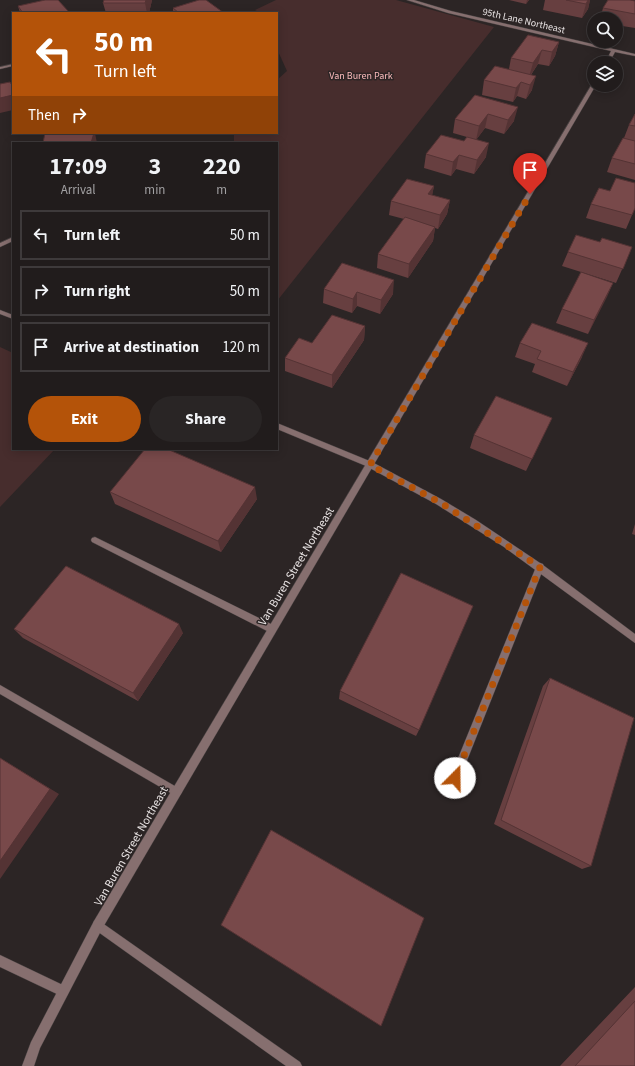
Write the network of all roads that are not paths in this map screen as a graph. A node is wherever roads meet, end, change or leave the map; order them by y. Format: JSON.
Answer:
{"nodes":[{"id":1,"x":409,"y":0,"type":"edge"},
{"id":2,"x":614,"y":50,"type":"junction"},
{"id":3,"x":635,"y":55,"type":"edge"},
{"id":4,"x":611,"y":56,"type":"edge"},
{"id":5,"x":12,"y":65,"type":"edge"},
{"id":6,"x":0,"y":68,"type":"edge"},
{"id":7,"x":589,"y":92,"type":"edge"},
{"id":8,"x":12,"y":239,"type":"edge"},
{"id":9,"x":0,"y":245,"type":"edge"},
{"id":10,"x":0,"y":312,"type":"edge"},
{"id":11,"x":12,"y":317,"type":"edge"},
{"id":12,"x":278,"y":426,"type":"edge"},
{"id":13,"x":370,"y":465,"type":"junction"},
{"id":14,"x":95,"y":540,"type":"dead end"},
{"id":15,"x":540,"y":567,"type":"junction"},
{"id":16,"x":272,"y":629,"type":"junction"},
{"id":17,"x":635,"y":638,"type":"edge"},
{"id":18,"x":0,"y":689,"type":"edge"},
{"id":19,"x":455,"y":778,"type":"dead end"},
{"id":20,"x":176,"y":792,"type":"junction"},
{"id":21,"x":98,"y":925,"type":"junction"},
{"id":22,"x":0,"y":961,"type":"edge"},
{"id":23,"x":63,"y":991,"type":"junction"},
{"id":24,"x":28,"y":1066,"type":"edge"},
{"id":25,"x":296,"y":1066,"type":"edge"}],
"edges":[{"from":1,"to":2,"type":"street","name":"95th Lane Northeast"},
{"from":2,"to":3,"type":"street","name":"95th Lane Northeast"},
{"from":2,"to":4,"type":"street"},
{"from":5,"to":6,"type":"street"},
{"from":7,"to":13,"type":"street","name":"Van Buren Street Northeast"},
{"from":8,"to":9,"type":"street"},
{"from":10,"to":11,"type":"street"},
{"from":12,"to":13,"type":"street"},
{"from":13,"to":15,"type":"street"},
{"from":13,"to":16,"type":"street","name":"Van Buren Street Northeast"},
{"from":14,"to":16,"type":"street"},
{"from":15,"to":17,"type":"street"},
{"from":15,"to":19,"type":"street"},
{"from":16,"to":20,"type":"street","name":"Van Buren Street Northeast"},
{"from":18,"to":20,"type":"street"},
{"from":20,"to":21,"type":"street","name":"Van Buren Street Northeast"},
{"from":21,"to":23,"type":"street","name":"Van Buren Street Northeast"},
{"from":21,"to":25,"type":"street"},
{"from":22,"to":23,"type":"street"},
{"from":23,"to":24,"type":"street","name":"Van Buren Street Northeast"}]}
